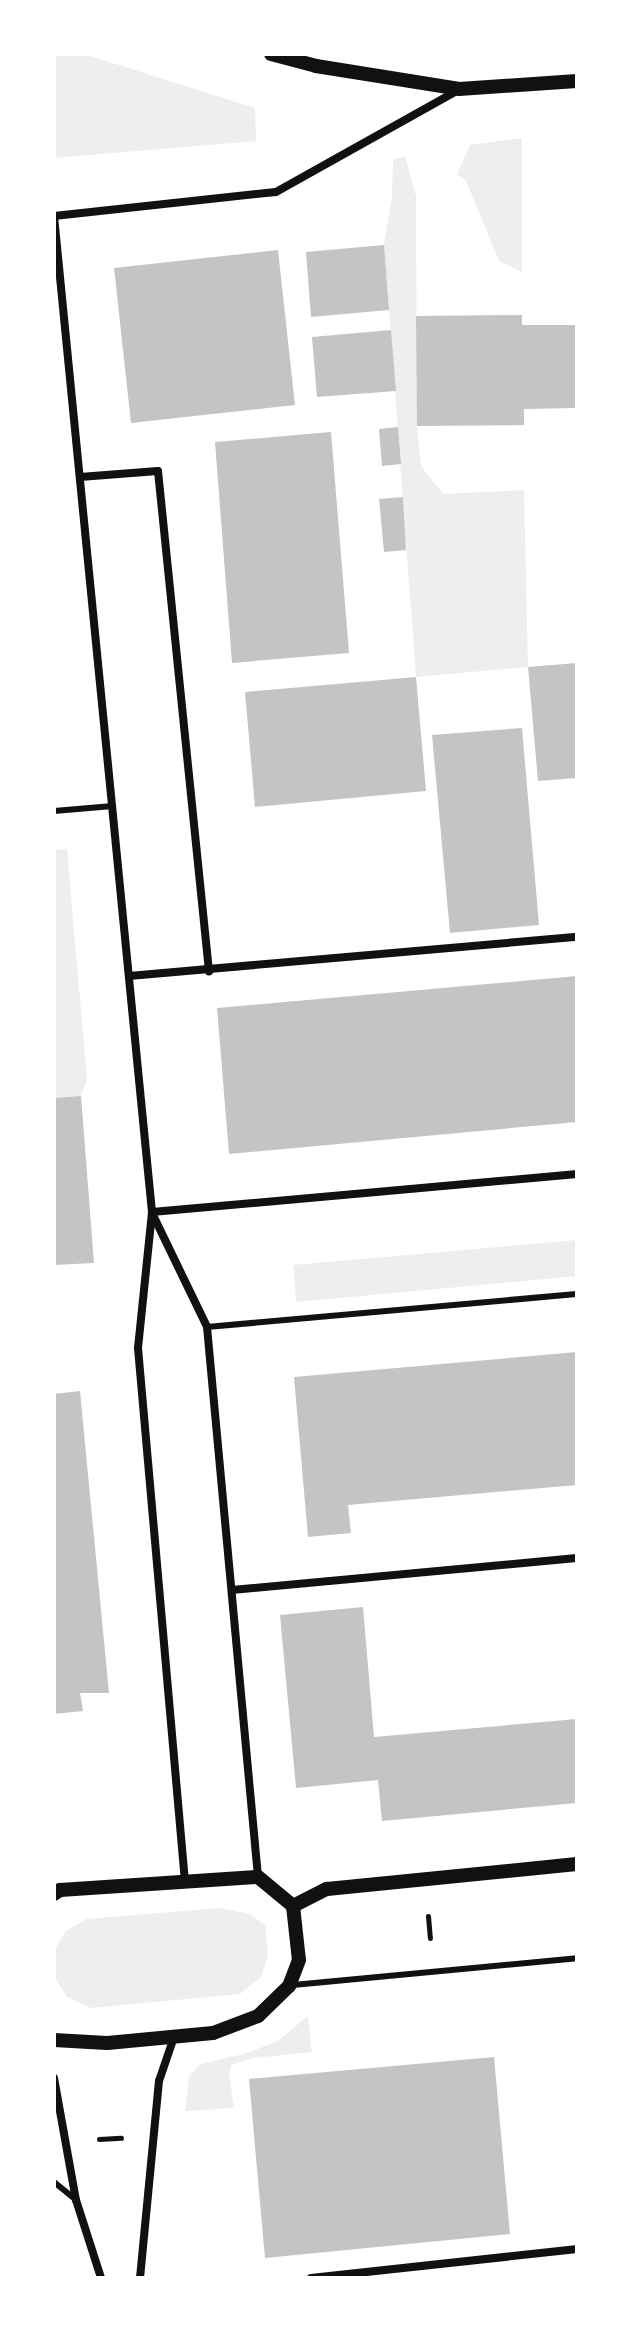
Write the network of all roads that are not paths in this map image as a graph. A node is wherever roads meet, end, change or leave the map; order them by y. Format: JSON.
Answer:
{"nodes":[{"id":1,"x":271,"y":54,"type":"edge"},
{"id":2,"x":577,"y":81,"type":"edge"},
{"id":3,"x":459,"y":89,"type":"junction"},
{"id":4,"x":54,"y":216,"type":"edge"},
{"id":5,"x":64,"y":316,"type":"junction"},
{"id":6,"x":54,"y":317,"type":"edge"},
{"id":7,"x":80,"y":477,"type":"junction"},
{"id":8,"x":113,"y":806,"type":"junction"},
{"id":9,"x":54,"y":811,"type":"edge"},
{"id":10,"x":577,"y":937,"type":"edge"},
{"id":11,"x":209,"y":971,"type":"junction"},
{"id":12,"x":129,"y":976,"type":"junction"},
{"id":13,"x":577,"y":1174,"type":"edge"},
{"id":14,"x":152,"y":1212,"type":"junction"},
{"id":15,"x":577,"y":1294,"type":"edge"},
{"id":16,"x":207,"y":1327,"type":"junction"},
{"id":17,"x":577,"y":1558,"type":"edge"},
{"id":18,"x":232,"y":1590,"type":"junction"},
{"id":19,"x":577,"y":1864,"type":"edge"},
{"id":20,"x":258,"y":1877,"type":"junction"},
{"id":21,"x":185,"y":1882,"type":"junction"},
{"id":22,"x":56,"y":1891,"type":"edge"},
{"id":23,"x":293,"y":1906,"type":"junction"},
{"id":24,"x":577,"y":1958,"type":"edge"},
{"id":25,"x":289,"y":1986,"type":"junction"},
{"id":26,"x":174,"y":2037,"type":"junction"},
{"id":27,"x":54,"y":2040,"type":"edge"},
{"id":28,"x":54,"y":2078,"type":"edge"},
{"id":29,"x":54,"y":2182,"type":"edge"},
{"id":30,"x":76,"y":2200,"type":"junction"},
{"id":31,"x":577,"y":2249,"type":"edge"},
{"id":32,"x":101,"y":2278,"type":"edge"},
{"id":33,"x":140,"y":2278,"type":"edge"},
{"id":34,"x":311,"y":2278,"type":"edge"}],
"edges":[{"from":1,"to":3,"type":"street"},
{"from":2,"to":3,"type":"street"},
{"from":3,"to":4,"type":"street"},
{"from":4,"to":5,"type":"street"},
{"from":5,"to":6,"type":"street"},
{"from":5,"to":7,"type":"street"},
{"from":7,"to":8,"type":"street"},
{"from":7,"to":11,"type":"street"},
{"from":8,"to":9,"type":"lane"},
{"from":8,"to":12,"type":"street"},
{"from":10,"to":11,"type":"street"},
{"from":11,"to":12,"type":"street"},
{"from":12,"to":14,"type":"street"},
{"from":13,"to":14,"type":"street"},
{"from":14,"to":16,"type":"street"},
{"from":14,"to":21,"type":"street"},
{"from":15,"to":16,"type":"lane"},
{"from":16,"to":18,"type":"street"},
{"from":17,"to":18,"type":"street"},
{"from":18,"to":20,"type":"street"},
{"from":19,"to":23,"type":"street"},
{"from":20,"to":21,"type":"street"},
{"from":20,"to":23,"type":"street"},
{"from":21,"to":22,"type":"street"},
{"from":23,"to":25,"type":"street"},
{"from":24,"to":25,"type":"lane"},
{"from":25,"to":26,"type":"street"},
{"from":26,"to":27,"type":"street"},
{"from":26,"to":33,"type":"street"},
{"from":28,"to":30,"type":"street"},
{"from":29,"to":30,"type":"lane"},
{"from":30,"to":32,"type":"street"},
{"from":31,"to":34,"type":"street"}]}
